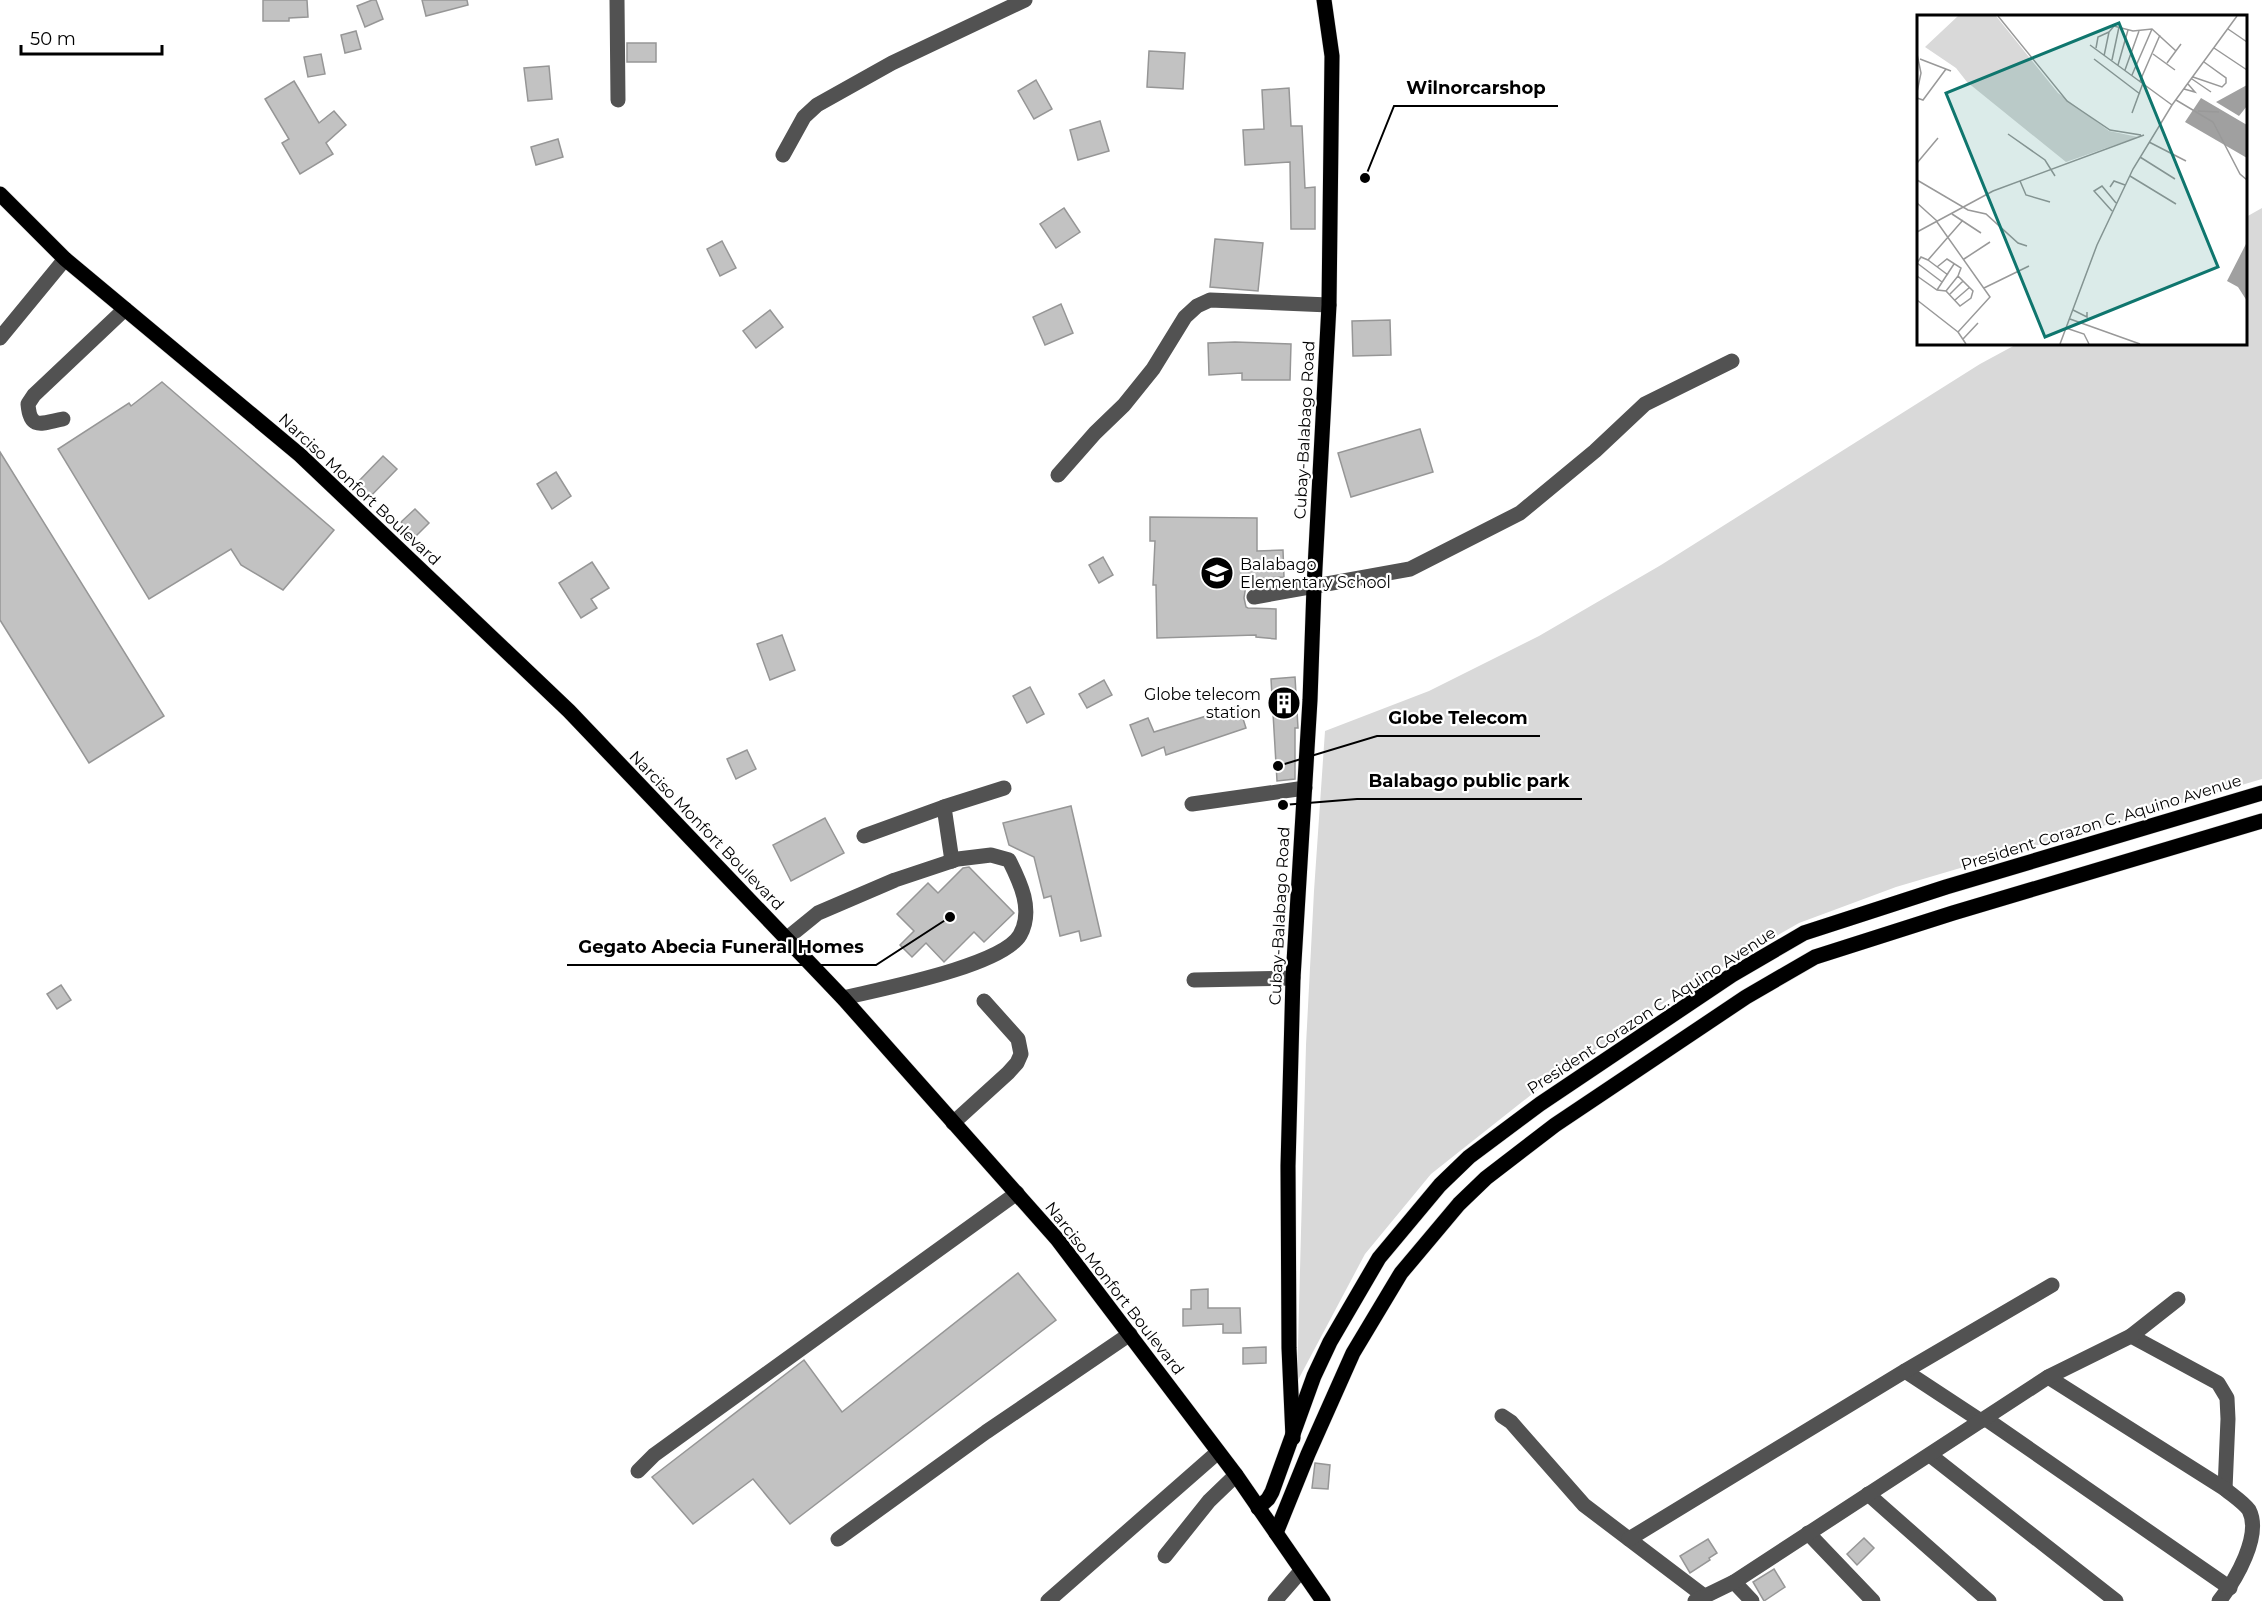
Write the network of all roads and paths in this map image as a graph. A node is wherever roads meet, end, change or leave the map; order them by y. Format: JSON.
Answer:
{"nodes":[{"id":1,"x":617,"y":0,"type":"edge"},
{"id":2,"x":1025,"y":0,"type":"edge"},
{"id":3,"x":1324,"y":0,"type":"edge"},
{"id":4,"x":618,"y":100,"type":"dead end"},
{"id":5,"x":783,"y":155,"type":"dead end"},
{"id":6,"x":1,"y":198,"type":"edge"},
{"id":7,"x":65,"y":259,"type":"junction"},
{"id":8,"x":1329,"y":305,"type":"junction"},
{"id":9,"x":125,"y":309,"type":"junction"},
{"id":10,"x":0,"y":338,"type":"edge"},
{"id":11,"x":1732,"y":361,"type":"dead end"},
{"id":12,"x":63,"y":419,"type":"dead end"},
{"id":13,"x":1058,"y":475,"type":"dead end"},
{"id":14,"x":1314,"y":587,"type":"junction"},
{"id":15,"x":1254,"y":597,"type":"dead end"},
{"id":16,"x":1004,"y":788,"type":"dead end"},
{"id":17,"x":1305,"y":788,"type":"junction"},
{"id":18,"x":2262,"y":793,"type":"edge"},
{"id":19,"x":1192,"y":804,"type":"dead end"},
{"id":20,"x":944,"y":807,"type":"junction"},
{"id":21,"x":2215,"y":808,"type":"junction"},
{"id":22,"x":2262,"y":821,"type":"edge"},
{"id":23,"x":2220,"y":834,"type":"junction"},
{"id":24,"x":864,"y":836,"type":"dead end"},
{"id":25,"x":952,"y":861,"type":"junction"},
{"id":26,"x":786,"y":939,"type":"junction"},
{"id":27,"x":1293,"y":978,"type":"junction"},
{"id":28,"x":1194,"y":980,"type":"dead end"},
{"id":29,"x":843,"y":998,"type":"junction"},
{"id":30,"x":984,"y":1001,"type":"dead end"},
{"id":31,"x":953,"y":1123,"type":"junction"},
{"id":32,"x":1017,"y":1193,"type":"junction"},
{"id":33,"x":2052,"y":1285,"type":"dead end"},
{"id":34,"x":2178,"y":1299,"type":"dead end"},
{"id":35,"x":1130,"y":1334,"type":"junction"},
{"id":36,"x":2131,"y":1336,"type":"junction"},
{"id":37,"x":1905,"y":1371,"type":"junction"},
{"id":38,"x":2048,"y":1377,"type":"junction"},
{"id":39,"x":1502,"y":1416,"type":"dead end"},
{"id":40,"x":1983,"y":1420,"type":"junction"},
{"id":41,"x":1293,"y":1438,"type":"junction"},
{"id":42,"x":1218,"y":1452,"type":"junction"},
{"id":43,"x":1930,"y":1455,"type":"junction"},
{"id":44,"x":638,"y":1471,"type":"dead end"},
{"id":45,"x":1236,"y":1475,"type":"junction"},
{"id":46,"x":2225,"y":1488,"type":"junction"},
{"id":47,"x":1868,"y":1494,"type":"junction"},
{"id":48,"x":1258,"y":1508,"type":"junction"},
{"id":49,"x":1276,"y":1533,"type":"junction"},
{"id":50,"x":1808,"y":1533,"type":"junction"},
{"id":51,"x":838,"y":1539,"type":"dead end"},
{"id":52,"x":1629,"y":1539,"type":"junction"},
{"id":53,"x":1165,"y":1556,"type":"dead end"},
{"id":54,"x":1301,"y":1571,"type":"junction"},
{"id":55,"x":1734,"y":1582,"type":"junction"},
{"id":56,"x":2230,"y":1588,"type":"junction"},
{"id":57,"x":1699,"y":1598,"type":"edge"},
{"id":58,"x":1048,"y":1601,"type":"edge"},
{"id":59,"x":1275,"y":1601,"type":"edge"},
{"id":60,"x":1323,"y":1601,"type":"edge"},
{"id":61,"x":1752,"y":1601,"type":"edge"},
{"id":62,"x":1873,"y":1601,"type":"edge"},
{"id":63,"x":1989,"y":1601,"type":"edge"},
{"id":64,"x":2116,"y":1601,"type":"edge"},
{"id":65,"x":2219,"y":1601,"type":"edge"}],
"edges":[{"from":1,"to":4,"type":"street"},
{"from":2,"to":5,"type":"street"},
{"from":3,"to":8,"type":"main road","name":"Cubay-Balabago Road"},
{"from":6,"to":7,"type":"main road","name":"Narciso Monfort Boulevard"},
{"from":7,"to":9,"type":"main road","name":"Narciso Monfort Boulevard"},
{"from":7,"to":10,"type":"street"},
{"from":8,"to":13,"type":"street"},
{"from":8,"to":14,"type":"main road","name":"Cubay-Balabago Road"},
{"from":9,"to":12,"type":"street"},
{"from":9,"to":26,"type":"main road","name":"Narciso Monfort Boulevard"},
{"from":11,"to":14,"type":"street"},
{"from":14,"to":15,"type":"street"},
{"from":14,"to":17,"type":"main road","name":"Cubay-Balabago Road"},
{"from":16,"to":20,"type":"street"},
{"from":17,"to":19,"type":"street"},
{"from":17,"to":27,"type":"main road","name":"Cubay-Balabago Road"},
{"from":18,"to":21,"type":"main road","name":"President Corazon C. Aquino Avenue"},
{"from":20,"to":24,"type":"street"},
{"from":20,"to":25,"type":"street"},
{"from":21,"to":23,"type":"main road"},
{"from":21,"to":41,"type":"main road","name":"President Corazon C. Aquino Avenue"},
{"from":22,"to":23,"type":"main road"},
{"from":23,"to":49,"type":"main road"},
{"from":25,"to":26,"type":"street"},
{"from":25,"to":29,"type":"street"},
{"from":26,"to":29,"type":"main road","name":"Narciso Monfort Boulevard"},
{"from":27,"to":28,"type":"street"},
{"from":27,"to":41,"type":"main road","name":"Cubay-Balabago Road"},
{"from":29,"to":31,"type":"main road","name":"Narciso Monfort Boulevard"},
{"from":30,"to":31,"type":"street"},
{"from":31,"to":32,"type":"main road","name":"Narciso Monfort Boulevard"},
{"from":32,"to":35,"type":"main road","name":"Narciso Monfort Boulevard"},
{"from":32,"to":44,"type":"street"},
{"from":33,"to":37,"type":"street"},
{"from":34,"to":36,"type":"street"},
{"from":35,"to":42,"type":"main road","name":"Narciso Monfort Boulevard"},
{"from":35,"to":51,"type":"street"},
{"from":36,"to":38,"type":"street"},
{"from":36,"to":46,"type":"street"},
{"from":37,"to":40,"type":"street"},
{"from":37,"to":52,"type":"street"},
{"from":38,"to":40,"type":"street"},
{"from":38,"to":46,"type":"street"},
{"from":39,"to":52,"type":"street"},
{"from":40,"to":43,"type":"street"},
{"from":40,"to":56,"type":"street"},
{"from":41,"to":48,"type":"main road","name":"President Corazon C. Aquino Avenue"},
{"from":42,"to":45,"type":"main road","name":"Narciso Monfort Boulevard"},
{"from":42,"to":58,"type":"street"},
{"from":43,"to":47,"type":"street"},
{"from":43,"to":64,"type":"street"},
{"from":45,"to":48,"type":"main road","name":"Narciso Monfort Boulevard"},
{"from":45,"to":53,"type":"street"},
{"from":46,"to":56,"type":"street"},
{"from":47,"to":50,"type":"street"},
{"from":47,"to":63,"type":"street"},
{"from":48,"to":49,"type":"main road","name":"Narciso Monfort Boulevard"},
{"from":49,"to":54,"type":"main road","name":"Narciso Monfort Boulevard"},
{"from":50,"to":55,"type":"street"},
{"from":50,"to":62,"type":"street"},
{"from":52,"to":57,"type":"street"},
{"from":54,"to":59,"type":"street"},
{"from":54,"to":60,"type":"main road","name":"Narciso Monfort Boulevard"},
{"from":55,"to":57,"type":"street"},
{"from":55,"to":61,"type":"street"},
{"from":56,"to":65,"type":"street"}]}
